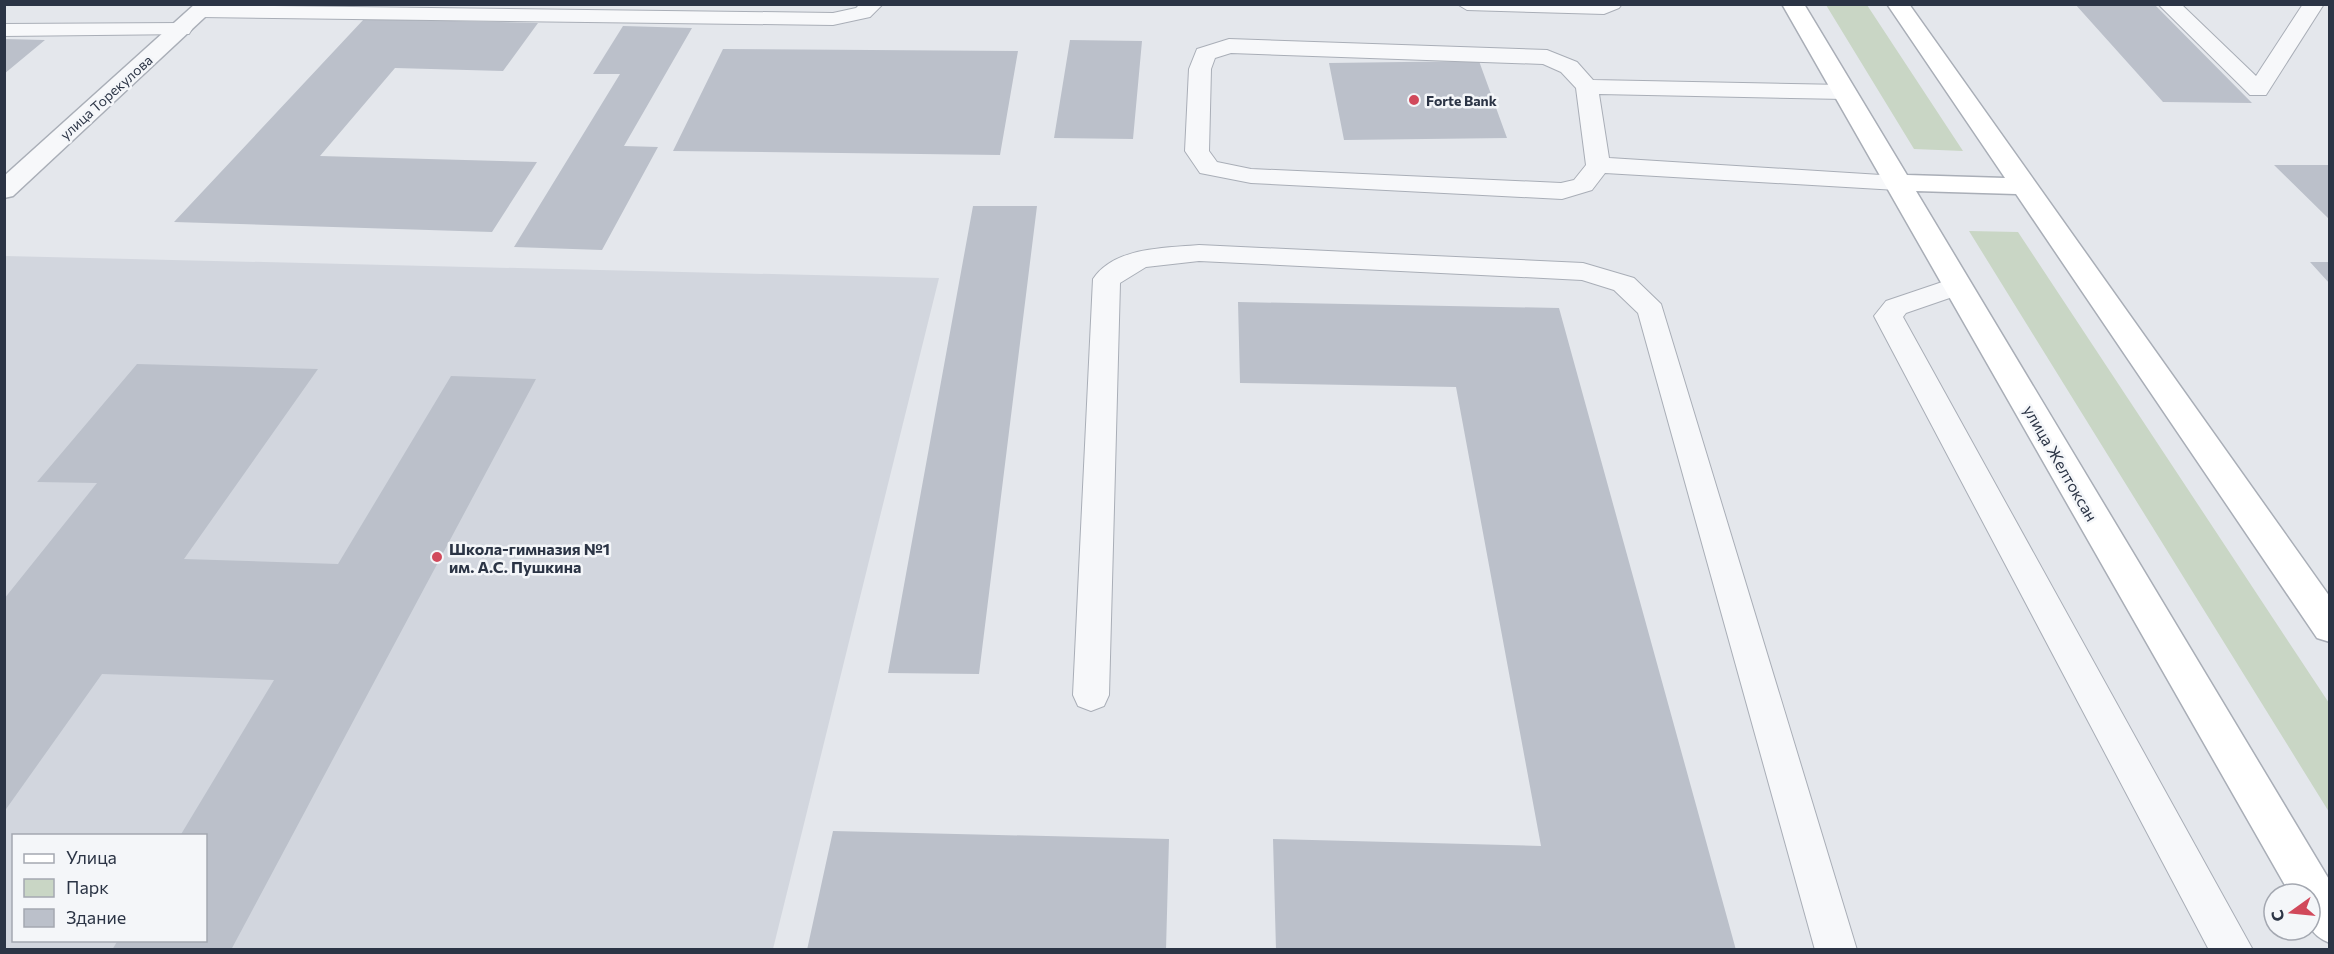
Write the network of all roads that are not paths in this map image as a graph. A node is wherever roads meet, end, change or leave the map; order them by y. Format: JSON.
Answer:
{"nodes":[{"id":1,"x":873,"y":4,"type":"edge"},
{"id":2,"x":1467,"y":4,"type":"edge"},
{"id":3,"x":1612,"y":4,"type":"edge"},
{"id":4,"x":1793,"y":4,"type":"edge"},
{"id":5,"x":1898,"y":4,"type":"edge"},
{"id":6,"x":2168,"y":4,"type":"edge"},
{"id":7,"x":2314,"y":4,"type":"edge"},
{"id":8,"x":204,"y":8,"type":"edge"},
{"id":9,"x":712,"y":11,"type":"edge"},
{"id":10,"x":4,"y":30,"type":"edge"},
{"id":11,"x":181,"y":30,"type":"junction"},
{"id":12,"x":1587,"y":87,"type":"junction"},
{"id":13,"x":1844,"y":92,"type":"junction"},
{"id":14,"x":1598,"y":165,"type":"junction"},
{"id":15,"x":1897,"y":183,"type":"junction"},
{"id":16,"x":2024,"y":186,"type":"junction"},
{"id":17,"x":4,"y":190,"type":"edge"},
{"id":18,"x":1958,"y":286,"type":"junction"},
{"id":19,"x":2330,"y":627,"type":"edge"},
{"id":20,"x":1091,"y":694,"type":"dead end"},
{"id":21,"x":2330,"y":922,"type":"edge"},
{"id":22,"x":1836,"y":950,"type":"edge"},
{"id":23,"x":2232,"y":950,"type":"edge"}],
"edges":[{"from":1,"to":9,"type":"lane"},
{"from":2,"to":3,"type":"lane"},
{"from":4,"to":13,"type":"main road","name":"улица Желтоксан"},
{"from":5,"to":16,"type":"main road"},
{"from":6,"to":7,"type":"lane"},
{"from":8,"to":9,"type":"lane"},
{"from":8,"to":11,"type":"street","name":"улица Торекулова"},
{"from":10,"to":11,"type":"lane"},
{"from":11,"to":17,"type":"street","name":"улица Торекулова"},
{"from":12,"to":13,"type":"lane"},
{"from":12,"to":14,"type":"lane"},
{"from":12,"to":14,"type":"lane"},
{"from":13,"to":15,"type":"main road","name":"улица Желтоксан"},
{"from":14,"to":15,"type":"lane"},
{"from":15,"to":16,"type":"main road"},
{"from":15,"to":18,"type":"main road","name":"улица Желтоксан"},
{"from":16,"to":19,"type":"main road"},
{"from":18,"to":21,"type":"main road","name":"улица Желтоксан"},
{"from":18,"to":23,"type":"lane"},
{"from":20,"to":22,"type":"lane"}]}
